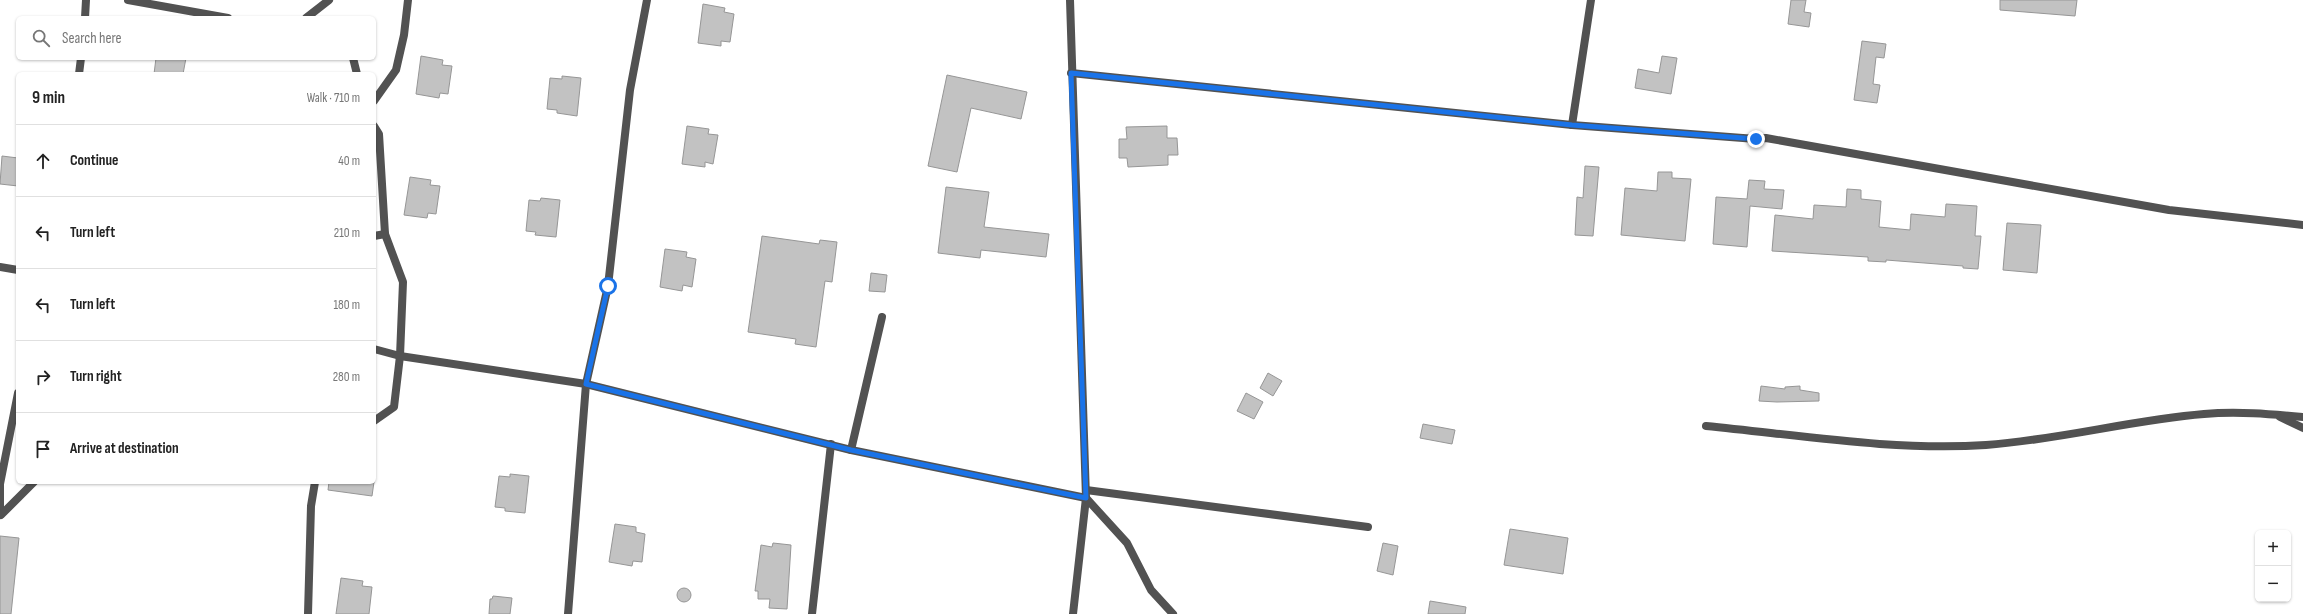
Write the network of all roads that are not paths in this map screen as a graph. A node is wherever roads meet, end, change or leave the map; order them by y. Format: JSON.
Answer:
{"nodes":[{"id":1,"x":86,"y":0,"type":"edge"},
{"id":2,"x":128,"y":0,"type":"edge"},
{"id":3,"x":329,"y":0,"type":"edge"},
{"id":4,"x":408,"y":0,"type":"edge"},
{"id":5,"x":647,"y":0,"type":"edge"},
{"id":6,"x":1070,"y":0,"type":"edge"},
{"id":7,"x":1591,"y":0,"type":"edge"},
{"id":8,"x":85,"y":16,"type":"edge"},
{"id":9,"x":217,"y":16,"type":"edge"},
{"id":10,"x":309,"y":16,"type":"edge"},
{"id":11,"x":81,"y":60,"type":"edge"},
{"id":12,"x":354,"y":60,"type":"edge"},
{"id":13,"x":79,"y":72,"type":"edge"},
{"id":14,"x":356,"y":72,"type":"edge"},
{"id":15,"x":1071,"y":73,"type":"junction"},
{"id":16,"x":376,"y":98,"type":"edge"},
{"id":17,"x":1572,"y":125,"type":"junction"},
{"id":18,"x":376,"y":129,"type":"edge"},
{"id":19,"x":2303,"y":225,"type":"edge"},
{"id":20,"x":385,"y":234,"type":"junction"},
{"id":21,"x":376,"y":236,"type":"edge"},
{"id":22,"x":0,"y":267,"type":"edge"},
{"id":23,"x":16,"y":270,"type":"edge"},
{"id":24,"x":882,"y":317,"type":"dead end"},
{"id":25,"x":376,"y":350,"type":"edge"},
{"id":26,"x":400,"y":356,"type":"junction"},
{"id":27,"x":586,"y":384,"type":"junction"},
{"id":28,"x":16,"y":403,"type":"edge"},
{"id":29,"x":2276,"y":415,"type":"junction"},
{"id":30,"x":2303,"y":417,"type":"edge"},
{"id":31,"x":376,"y":420,"type":"edge"},
{"id":32,"x":1706,"y":426,"type":"dead end"},
{"id":33,"x":2303,"y":428,"type":"edge"},
{"id":34,"x":830,"y":444,"type":"junction"},
{"id":35,"x":851,"y":450,"type":"junction"},
{"id":36,"x":32,"y":484,"type":"edge"},
{"id":37,"x":315,"y":484,"type":"edge"},
{"id":38,"x":1086,"y":490,"type":"junction"},
{"id":39,"x":1086,"y":498,"type":"junction"},
{"id":40,"x":1,"y":515,"type":"edge"},
{"id":41,"x":1368,"y":527,"type":"dead end"},
{"id":42,"x":307,"y":611,"type":"edge"},
{"id":43,"x":299,"y":614,"type":"edge"},
{"id":44,"x":568,"y":614,"type":"edge"},
{"id":45,"x":812,"y":614,"type":"edge"},
{"id":46,"x":1073,"y":614,"type":"edge"},
{"id":47,"x":1173,"y":614,"type":"edge"}],
"edges":[{"from":1,"to":8,"type":"street"},
{"from":2,"to":9,"type":"street"},
{"from":3,"to":10,"type":"street"},
{"from":4,"to":16,"type":"street"},
{"from":5,"to":27,"type":"street"},
{"from":6,"to":15,"type":"street"},
{"from":7,"to":17,"type":"street"},
{"from":11,"to":13,"type":"street"},
{"from":12,"to":14,"type":"street"},
{"from":15,"to":17,"type":"street"},
{"from":15,"to":38,"type":"street"},
{"from":17,"to":19,"type":"street"},
{"from":18,"to":20,"type":"street"},
{"from":20,"to":21,"type":"street"},
{"from":20,"to":26,"type":"street"},
{"from":22,"to":23,"type":"street"},
{"from":24,"to":35,"type":"street"},
{"from":25,"to":26,"type":"street"},
{"from":26,"to":27,"type":"street"},
{"from":26,"to":31,"type":"street"},
{"from":27,"to":34,"type":"street"},
{"from":27,"to":44,"type":"street"},
{"from":28,"to":40,"type":"street"},
{"from":29,"to":30,"type":"street"},
{"from":29,"to":32,"type":"street"},
{"from":29,"to":33,"type":"street"},
{"from":34,"to":35,"type":"street"},
{"from":34,"to":45,"type":"street"},
{"from":35,"to":39,"type":"street"},
{"from":36,"to":40,"type":"street"},
{"from":37,"to":42,"type":"street"},
{"from":38,"to":39,"type":"street"},
{"from":38,"to":41,"type":"street"},
{"from":39,"to":46,"type":"street"},
{"from":39,"to":47,"type":"street"},
{"from":42,"to":43,"type":"street"}]}
